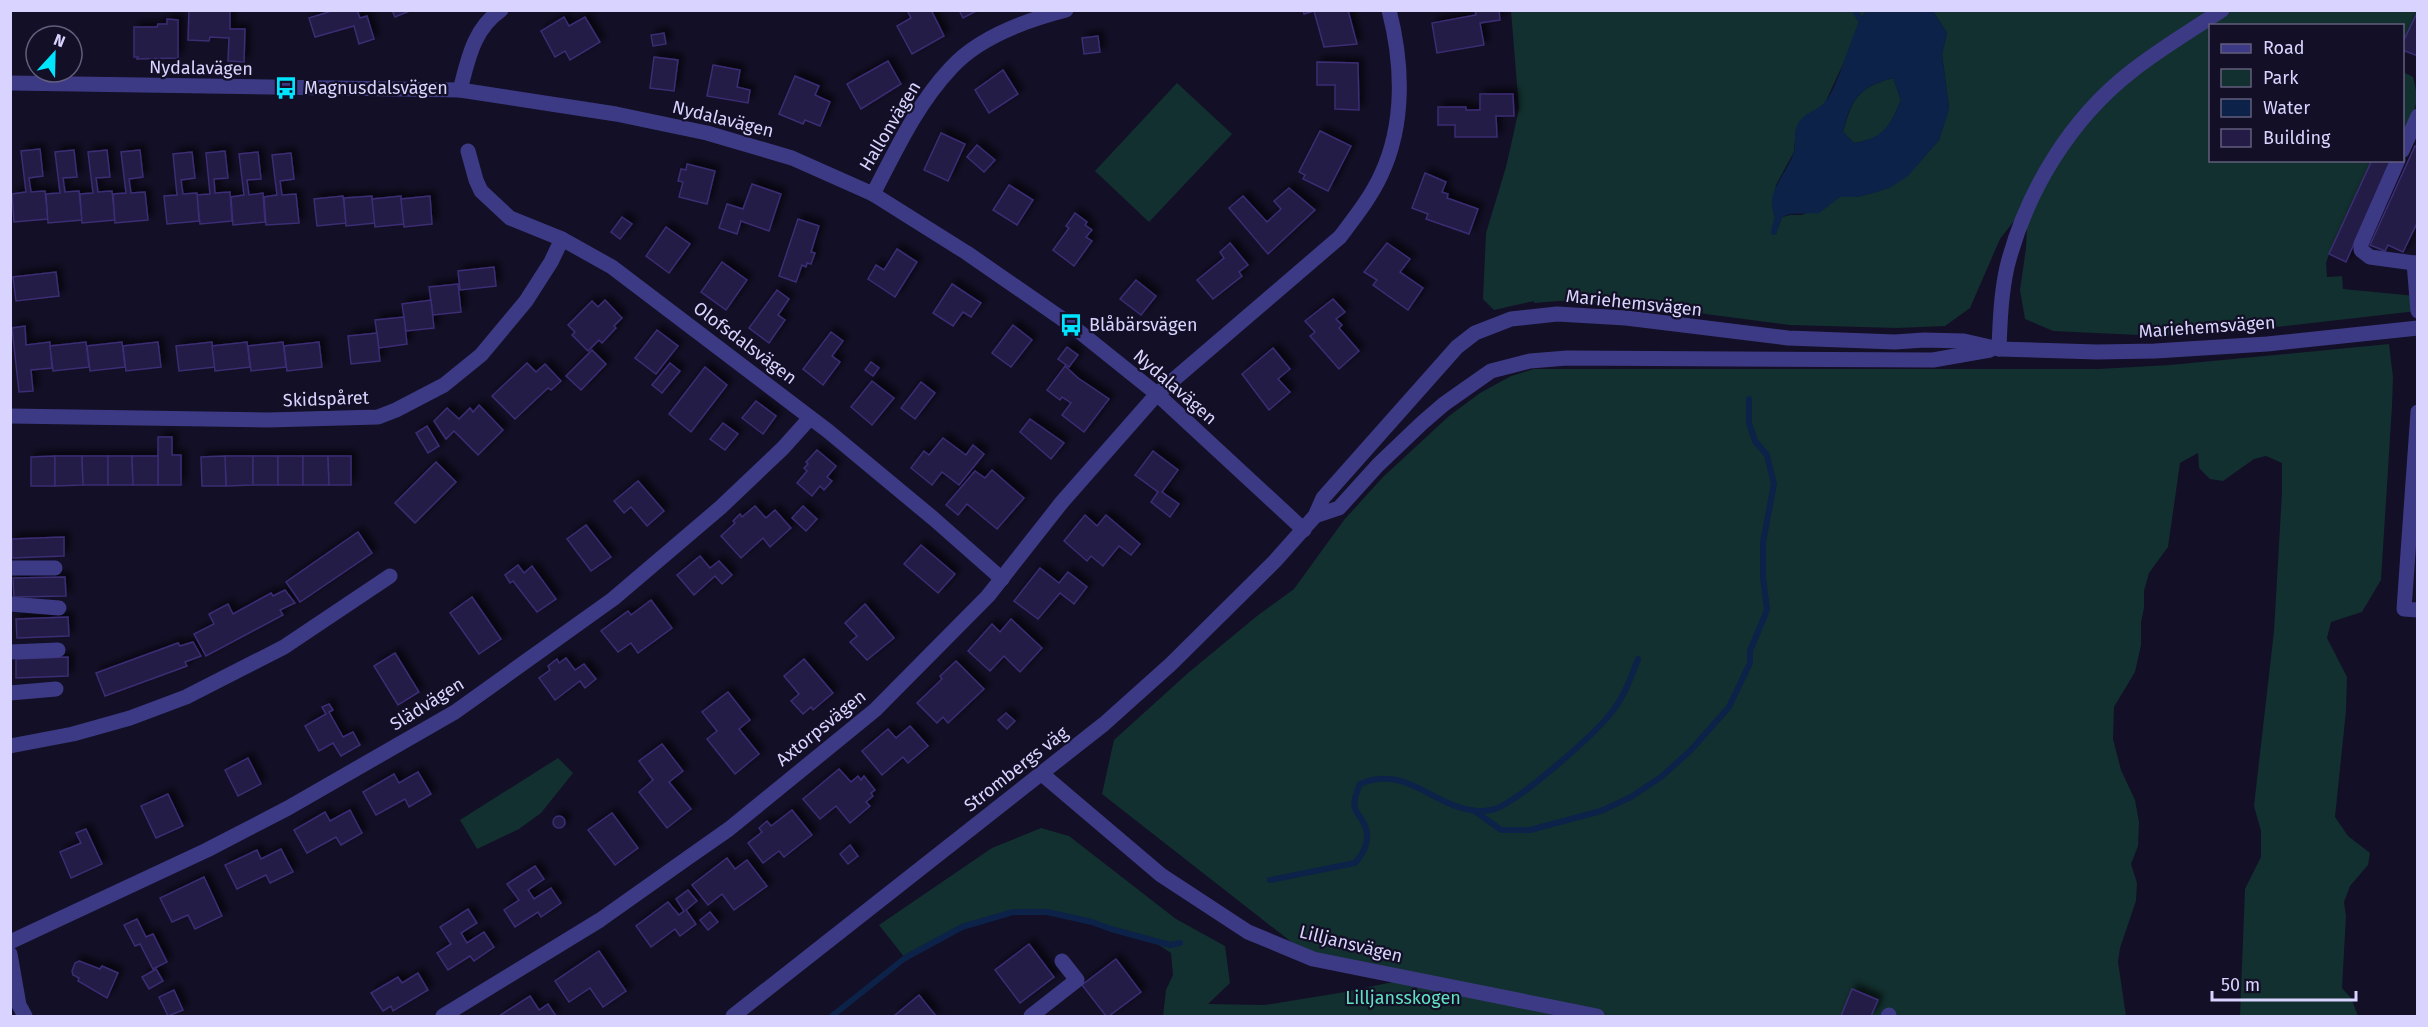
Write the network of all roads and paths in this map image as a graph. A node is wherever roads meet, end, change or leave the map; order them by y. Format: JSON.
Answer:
{"nodes":[{"id":1,"x":501,"y":10,"type":"edge"},
{"id":2,"x":1066,"y":10,"type":"edge"},
{"id":3,"x":1389,"y":10,"type":"edge"},
{"id":4,"x":2222,"y":10,"type":"edge"},
{"id":5,"x":10,"y":83,"type":"edge"},
{"id":6,"x":460,"y":90,"type":"junction"},
{"id":7,"x":2416,"y":123,"type":"edge"},
{"id":8,"x":2404,"y":149,"type":"edge"},
{"id":9,"x":468,"y":151,"type":"dead end"},
{"id":10,"x":2397,"y":162,"type":"edge"},
{"id":11,"x":873,"y":194,"type":"junction"},
{"id":12,"x":562,"y":238,"type":"junction"},
{"id":13,"x":2416,"y":263,"type":"edge"},
{"id":14,"x":2418,"y":311,"type":"edge"},
{"id":15,"x":2418,"y":328,"type":"edge"},
{"id":16,"x":1999,"y":349,"type":"junction"},
{"id":17,"x":1157,"y":394,"type":"junction"},
{"id":18,"x":2418,"y":412,"type":"edge"},
{"id":19,"x":10,"y":416,"type":"edge"},
{"id":20,"x":810,"y":418,"type":"junction"},
{"id":21,"x":1315,"y":516,"type":"junction"},
{"id":22,"x":1304,"y":530,"type":"junction"},
{"id":23,"x":10,"y":568,"type":"edge"},
{"id":24,"x":55,"y":568,"type":"dead end"},
{"id":25,"x":390,"y":576,"type":"dead end"},
{"id":26,"x":1002,"y":579,"type":"junction"},
{"id":27,"x":10,"y":604,"type":"edge"},
{"id":28,"x":59,"y":608,"type":"dead end"},
{"id":29,"x":2418,"y":610,"type":"edge"},
{"id":30,"x":58,"y":650,"type":"dead end"},
{"id":31,"x":10,"y":652,"type":"edge"},
{"id":32,"x":56,"y":688,"type":"dead end"},
{"id":33,"x":10,"y":693,"type":"edge"},
{"id":34,"x":10,"y":746,"type":"edge"},
{"id":35,"x":1042,"y":774,"type":"junction"},
{"id":36,"x":10,"y":942,"type":"edge"},
{"id":37,"x":10,"y":954,"type":"edge"},
{"id":38,"x":1062,"y":961,"type":"dead end"},
{"id":39,"x":25,"y":1017,"type":"edge"},
{"id":40,"x":443,"y":1017,"type":"edge"},
{"id":41,"x":733,"y":1017,"type":"edge"},
{"id":42,"x":1031,"y":1017,"type":"edge"},
{"id":43,"x":1597,"y":1017,"type":"edge"}],
"edges":[{"from":1,"to":6,"type":"street"},
{"from":2,"to":11,"type":"street","name":"Hallonvägen"},
{"from":3,"to":17,"type":"street"},
{"from":4,"to":16,"type":"street"},
{"from":5,"to":6,"type":"street","name":"Nydalavägen"},
{"from":6,"to":11,"type":"street","name":"Nydalavägen"},
{"from":7,"to":8,"type":"street"},
{"from":9,"to":12,"type":"street","name":"Olofsdalsvägen"},
{"from":10,"to":13,"type":"street"},
{"from":11,"to":17,"type":"street","name":"Nydalavägen"},
{"from":12,"to":19,"type":"street","name":"Skidspåret"},
{"from":12,"to":20,"type":"street","name":"Olofsdalsvägen"},
{"from":13,"to":14,"type":"street"},
{"from":15,"to":16,"type":"street","name":"Mariehemsvägen"},
{"from":16,"to":21,"type":"street","name":"Mariehemsvägen"},
{"from":16,"to":21,"type":"street","name":"Mariehemsvägen"},
{"from":17,"to":22,"type":"street","name":"Nydalavägen"},
{"from":17,"to":26,"type":"street","name":"Axtorpsvägen"},
{"from":18,"to":29,"type":"street"},
{"from":20,"to":26,"type":"street","name":"Olofsdalsvägen"},
{"from":20,"to":36,"type":"street","name":"Slädvägen"},
{"from":21,"to":22,"type":"street","name":"Mariehemsvägen"},
{"from":22,"to":35,"type":"street","name":"Strombergs väg"},
{"from":23,"to":24,"type":"street"},
{"from":25,"to":34,"type":"street"},
{"from":26,"to":40,"type":"street","name":"Axtorpsvägen"},
{"from":27,"to":28,"type":"street"},
{"from":30,"to":31,"type":"street"},
{"from":32,"to":33,"type":"street"},
{"from":35,"to":41,"type":"street","name":"Strombergs väg"},
{"from":35,"to":43,"type":"street","name":"Lilljansvägen"},
{"from":37,"to":39,"type":"street"},
{"from":38,"to":42,"type":"street"}]}
